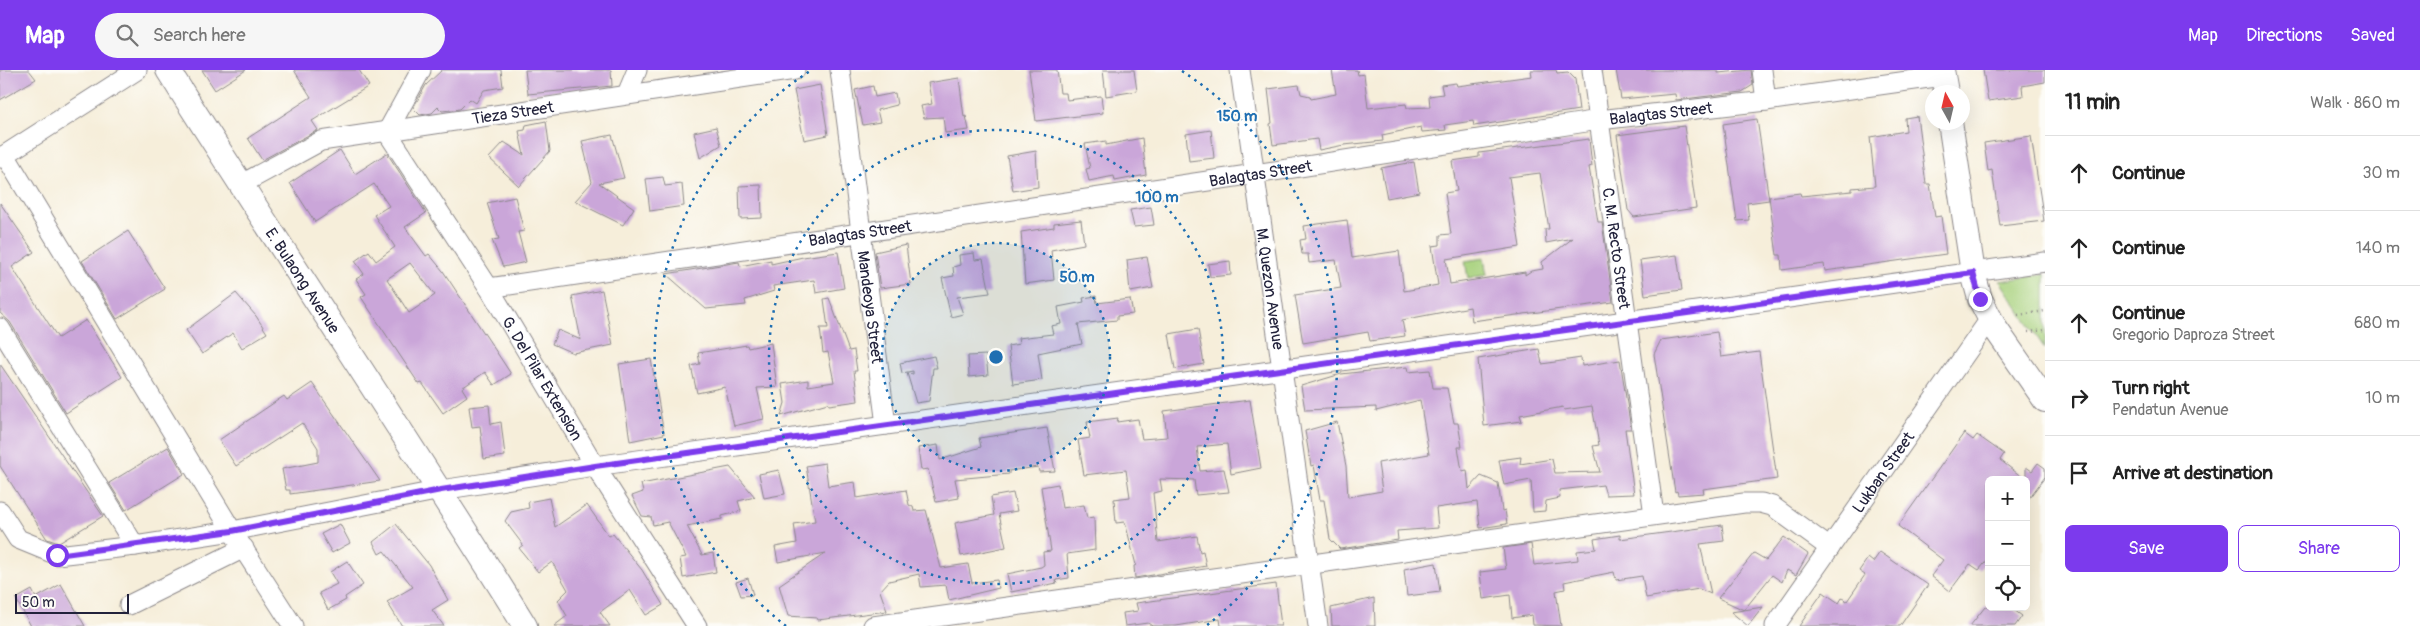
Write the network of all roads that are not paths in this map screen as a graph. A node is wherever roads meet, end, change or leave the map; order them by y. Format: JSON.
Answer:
{"nodes":[{"id":1,"x":137,"y":70,"type":"edge"},
{"id":2,"x":168,"y":70,"type":"edge"},
{"id":3,"x":421,"y":70,"type":"edge"},
{"id":4,"x":637,"y":70,"type":"edge"},
{"id":5,"x":795,"y":70,"type":"edge"},
{"id":6,"x":840,"y":70,"type":"edge"},
{"id":7,"x":1240,"y":70,"type":"edge"},
{"id":8,"x":1592,"y":70,"type":"edge"},
{"id":9,"x":1762,"y":70,"type":"edge"},
{"id":10,"x":1944,"y":79,"type":"edge"},
{"id":11,"x":627,"y":94,"type":"junction"},
{"id":12,"x":1766,"y":101,"type":"junction"},
{"id":13,"x":1599,"y":120,"type":"junction"},
{"id":14,"x":1951,"y":130,"type":"edge"},
{"id":15,"x":387,"y":132,"type":"junction"},
{"id":16,"x":2,"y":157,"type":"edge"},
{"id":17,"x":1255,"y":174,"type":"junction"},
{"id":18,"x":240,"y":185,"type":"junction"},
{"id":19,"x":862,"y":232,"type":"junction"},
{"id":20,"x":2045,"y":263,"type":"edge"},
{"id":21,"x":1973,"y":273,"type":"junction"},
{"id":22,"x":489,"y":288,"type":"junction"},
{"id":23,"x":1990,"y":319,"type":"junction"},
{"id":24,"x":1627,"y":322,"type":"junction"},
{"id":25,"x":0,"y":328,"type":"edge"},
{"id":26,"x":1282,"y":370,"type":"junction"},
{"id":27,"x":2045,"y":400,"type":"edge"},
{"id":28,"x":886,"y":425,"type":"junction"},
{"id":29,"x":595,"y":466,"type":"junction"},
{"id":30,"x":441,"y":490,"type":"junction"},
{"id":31,"x":0,"y":511,"type":"edge"},
{"id":32,"x":1654,"y":515,"type":"junction"},
{"id":33,"x":232,"y":531,"type":"junction"},
{"id":34,"x":9,"y":542,"type":"edge"},
{"id":35,"x":135,"y":546,"type":"junction"},
{"id":36,"x":244,"y":548,"type":"junction"},
{"id":37,"x":1830,"y":548,"type":"junction"},
{"id":38,"x":1309,"y":564,"type":"junction"},
{"id":39,"x":129,"y":605,"type":"dead end"},
{"id":40,"x":885,"y":625,"type":"edge"},
{"id":41,"x":292,"y":626,"type":"edge"},
{"id":42,"x":525,"y":626,"type":"edge"},
{"id":43,"x":697,"y":626,"type":"edge"},
{"id":44,"x":1318,"y":626,"type":"edge"},
{"id":45,"x":1775,"y":626,"type":"edge"}],
"edges":[{"from":1,"to":16,"type":"street"},
{"from":2,"to":18,"type":"main road","name":"E. Bulaong Avenue"},
{"from":3,"to":15,"type":"street"},
{"from":4,"to":11,"type":"street"},
{"from":5,"to":11,"type":"street","name":"Tieza Street"},
{"from":6,"to":19,"type":"street","name":"Mandeoya Street"},
{"from":7,"to":17,"type":"street","name":"M. Quezon Avenue"},
{"from":8,"to":13,"type":"street","name":"C. M. Recto Street"},
{"from":9,"to":12,"type":"street"},
{"from":10,"to":12,"type":"street","name":"Balagtas Street"},
{"from":11,"to":15,"type":"street","name":"Tieza Street"},
{"from":12,"to":13,"type":"street","name":"Balagtas Street"},
{"from":13,"to":17,"type":"street","name":"Balagtas Street"},
{"from":13,"to":24,"type":"street","name":"C. M. Recto Street"},
{"from":14,"to":21,"type":"main road"},
{"from":15,"to":18,"type":"street","name":"Tieza Street"},
{"from":15,"to":22,"type":"street","name":"G. Del Pilar Extension"},
{"from":16,"to":33,"type":"street"},
{"from":17,"to":19,"type":"street","name":"Balagtas Street"},
{"from":17,"to":26,"type":"street","name":"M. Quezon Avenue"},
{"from":18,"to":30,"type":"main road","name":"E. Bulaong Avenue"},
{"from":19,"to":22,"type":"street","name":"Balagtas Street"},
{"from":19,"to":28,"type":"street","name":"Mandeoya Street"},
{"from":20,"to":21,"type":"street"},
{"from":21,"to":23,"type":"main road"},
{"from":21,"to":24,"type":"street"},
{"from":22,"to":29,"type":"street","name":"G. Del Pilar Extension"},
{"from":23,"to":27,"type":"main road"},
{"from":23,"to":37,"type":"street","name":"Lukban Street"},
{"from":24,"to":26,"type":"street"},
{"from":24,"to":32,"type":"street","name":"C. M. Recto Street"},
{"from":25,"to":35,"type":"street"},
{"from":26,"to":28,"type":"street"},
{"from":26,"to":38,"type":"street","name":"M. Quezon Avenue"},
{"from":28,"to":29,"type":"street"},
{"from":29,"to":30,"type":"street"},
{"from":29,"to":43,"type":"street","name":"G. Del Pilar Extension"},
{"from":30,"to":33,"type":"street"},
{"from":30,"to":42,"type":"main road","name":"E. Bulaong Avenue"},
{"from":31,"to":34,"type":"street"},
{"from":32,"to":37,"type":"street"},
{"from":32,"to":38,"type":"street"},
{"from":33,"to":35,"type":"street"},
{"from":33,"to":36,"type":"street"},
{"from":34,"to":35,"type":"street"},
{"from":36,"to":39,"type":"street"},
{"from":36,"to":41,"type":"street"},
{"from":37,"to":45,"type":"street","name":"Lukban Street"},
{"from":38,"to":40,"type":"street"},
{"from":38,"to":44,"type":"street","name":"M. Quezon Avenue"}]}
